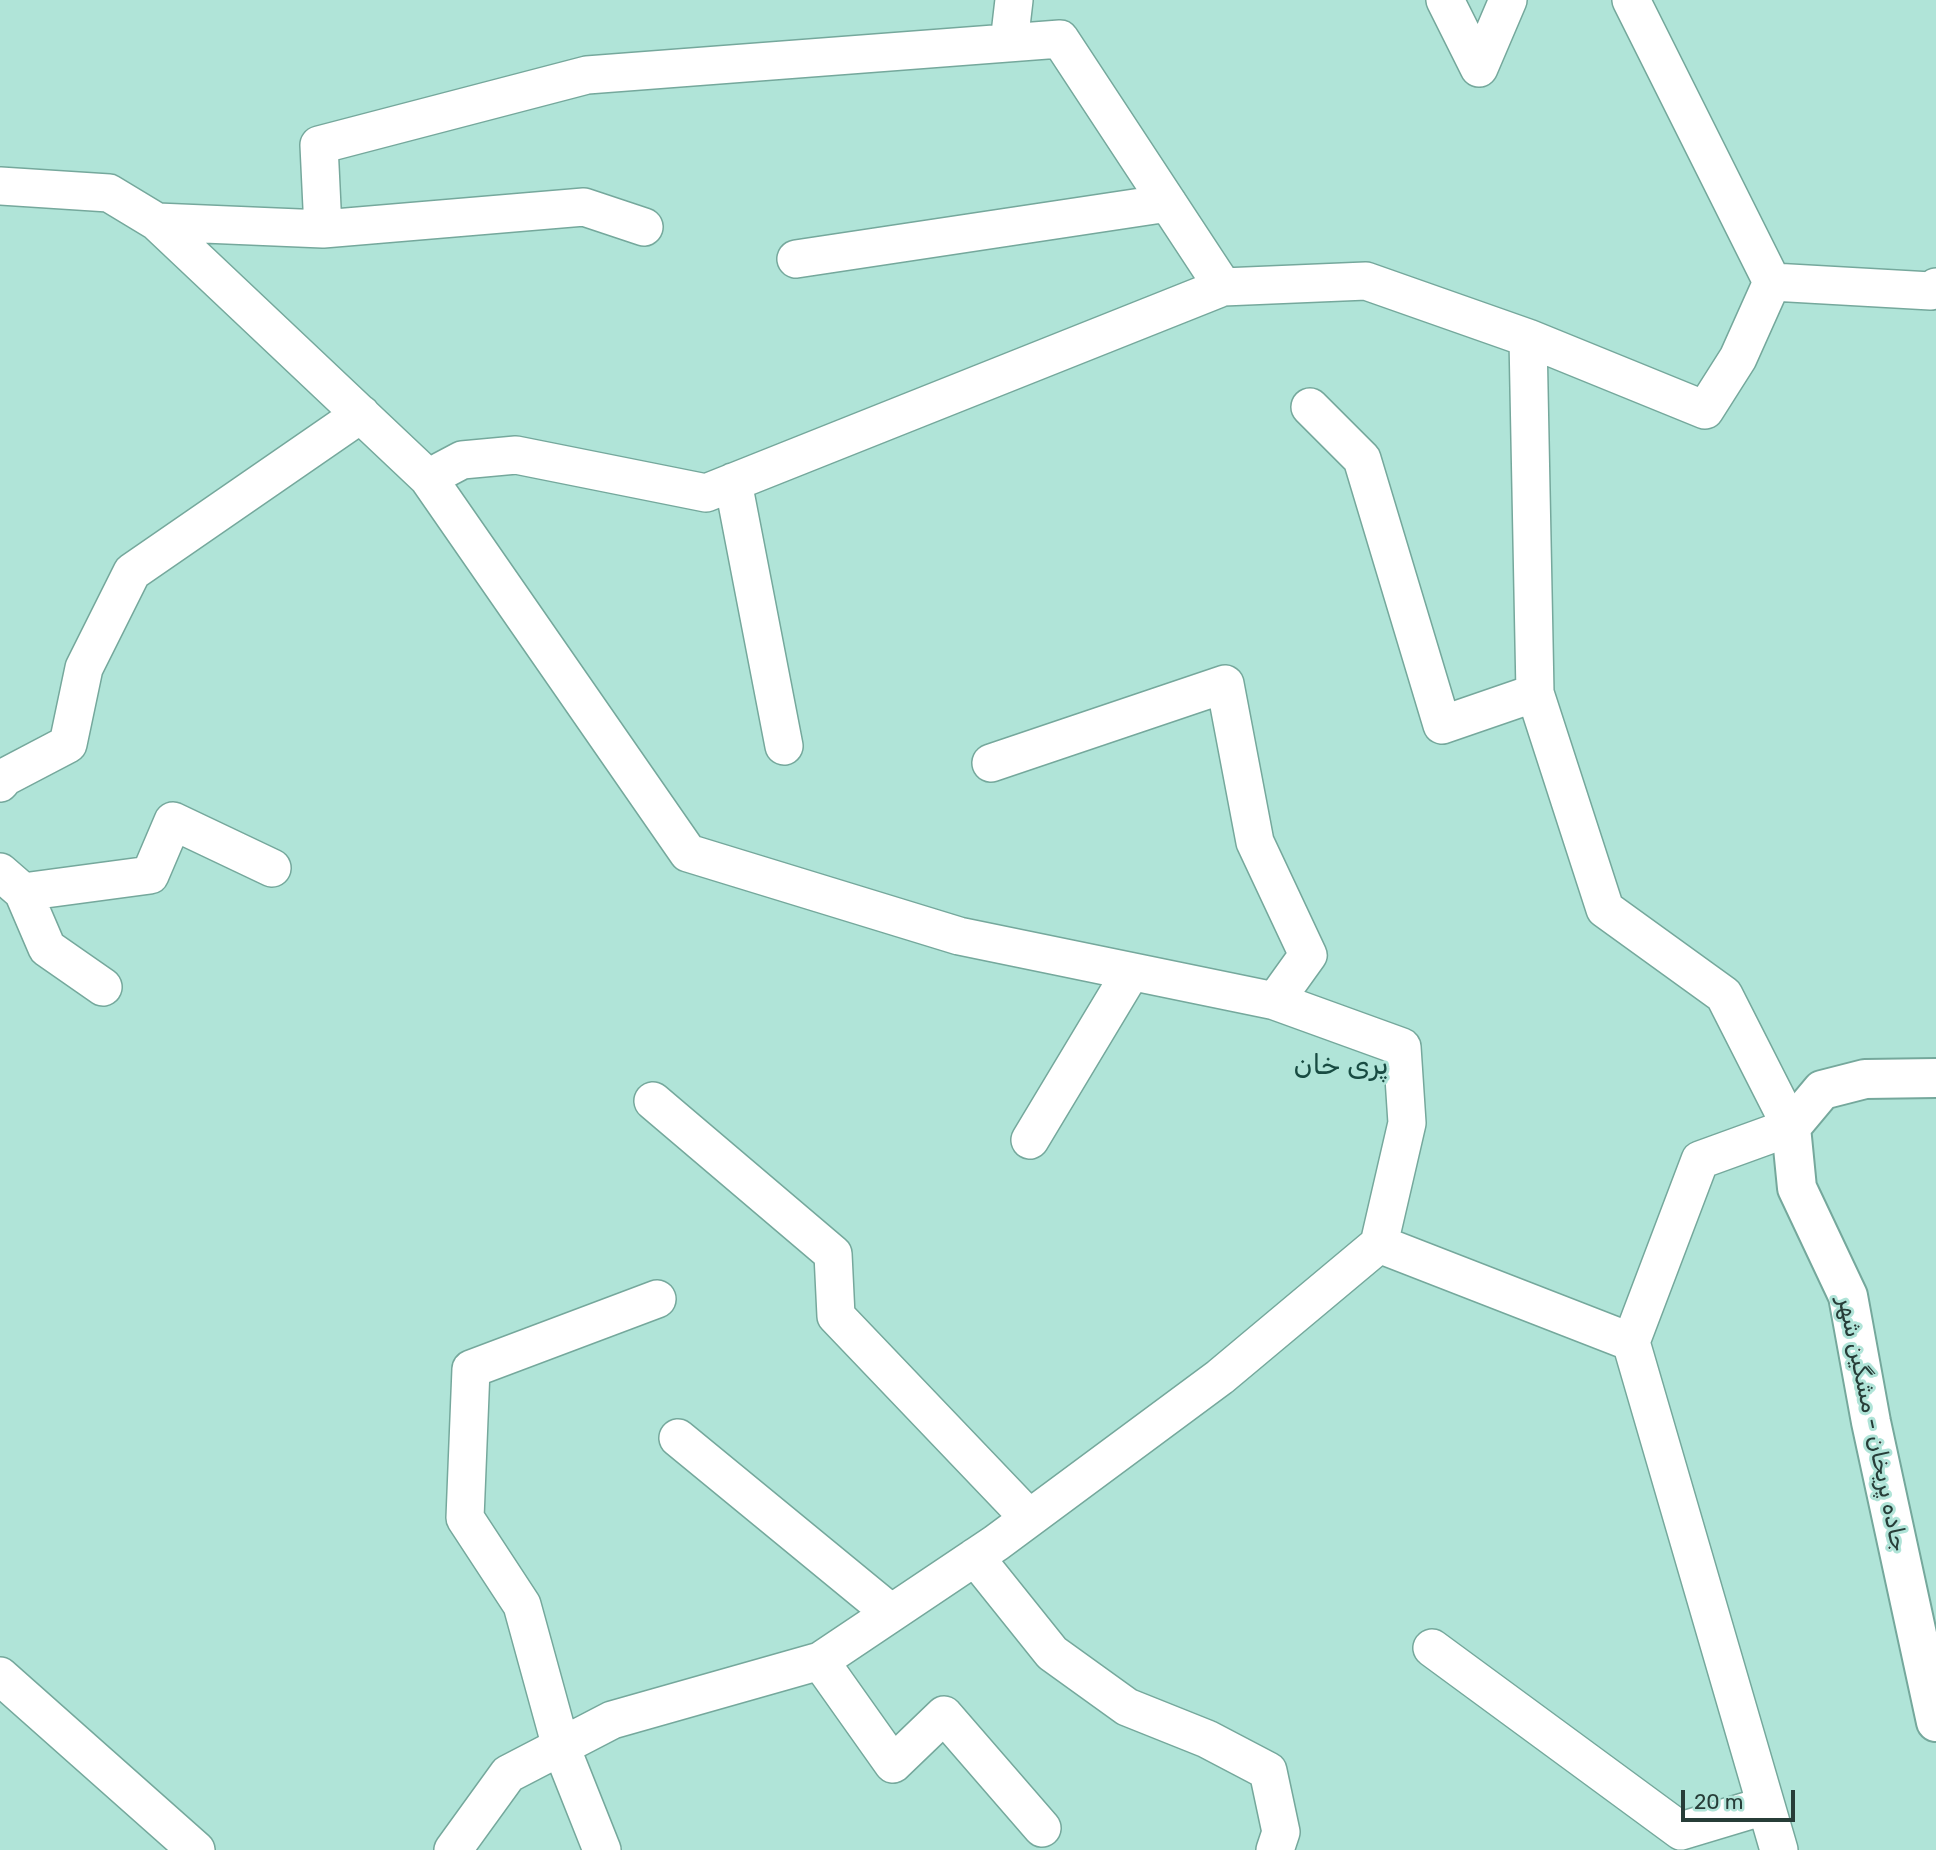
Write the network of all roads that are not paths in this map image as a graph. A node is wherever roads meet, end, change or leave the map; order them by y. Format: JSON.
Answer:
{"nodes":[{"id":1,"x":1014,"y":0,"type":"edge"},
{"id":2,"x":1445,"y":0,"type":"edge"},
{"id":3,"x":1508,"y":0,"type":"edge"},
{"id":4,"x":1631,"y":0,"type":"edge"},
{"id":5,"x":1009,"y":43,"type":"junction"},
{"id":6,"x":0,"y":186,"type":"edge"},
{"id":7,"x":1168,"y":203,"type":"junction"},
{"id":8,"x":157,"y":222,"type":"junction"},
{"id":9,"x":644,"y":227,"type":"dead end"},
{"id":10,"x":323,"y":229,"type":"junction"},
{"id":11,"x":796,"y":259,"type":"dead end"},
{"id":12,"x":1772,"y":282,"type":"junction"},
{"id":13,"x":1223,"y":287,"type":"junction"},
{"id":14,"x":1936,"y":287,"type":"edge"},
{"id":15,"x":1528,"y":338,"type":"junction"},
{"id":16,"x":1310,"y":407,"type":"dead end"},
{"id":17,"x":360,"y":414,"type":"junction"},
{"id":18,"x":428,"y":478,"type":"junction"},
{"id":19,"x":733,"y":482,"type":"junction"},
{"id":20,"x":1535,"y":693,"type":"junction"},
{"id":21,"x":784,"y":746,"type":"dead end"},
{"id":22,"x":991,"y":763,"type":"dead end"},
{"id":23,"x":0,"y":783,"type":"edge"},
{"id":24,"x":272,"y":868,"type":"dead end"},
{"id":25,"x":11,"y":882,"type":"edge"},
{"id":26,"x":1132,"y":972,"type":"junction"},
{"id":27,"x":103,"y":986,"type":"dead end"},
{"id":28,"x":1275,"y":1001,"type":"junction"},
{"id":29,"x":1936,"y":1078,"type":"edge"},
{"id":30,"x":653,"y":1101,"type":"dead end"},
{"id":31,"x":1791,"y":1127,"type":"junction"},
{"id":32,"x":1030,"y":1140,"type":"dead end"},
{"id":33,"x":1379,"y":1244,"type":"junction"},
{"id":34,"x":657,"y":1299,"type":"dead end"},
{"id":35,"x":1631,"y":1342,"type":"junction"},
{"id":36,"x":678,"y":1438,"type":"dead end"},
{"id":37,"x":1029,"y":1518,"type":"junction"},
{"id":38,"x":975,"y":1557,"type":"junction"},
{"id":39,"x":891,"y":1613,"type":"junction"},
{"id":40,"x":1432,"y":1648,"type":"dead end"},
{"id":41,"x":820,"y":1661,"type":"junction"},
{"id":42,"x":0,"y":1676,"type":"edge"},
{"id":43,"x":1935,"y":1714,"type":"edge"},
{"id":44,"x":561,"y":1747,"type":"junction"},
{"id":45,"x":1764,"y":1806,"type":"junction"},
{"id":46,"x":1042,"y":1828,"type":"dead end"},
{"id":47,"x":196,"y":1850,"type":"edge"},
{"id":48,"x":453,"y":1850,"type":"edge"},
{"id":49,"x":602,"y":1850,"type":"edge"},
{"id":50,"x":1275,"y":1850,"type":"edge"},
{"id":51,"x":1779,"y":1850,"type":"edge"}],
"edges":[{"from":1,"to":5,"type":"street"},
{"from":2,"to":3,"type":"street"},
{"from":4,"to":12,"type":"street"},
{"from":5,"to":7,"type":"street"},
{"from":5,"to":10,"type":"street"},
{"from":6,"to":8,"type":"street"},
{"from":7,"to":11,"type":"street"},
{"from":7,"to":13,"type":"street"},
{"from":8,"to":10,"type":"street"},
{"from":8,"to":17,"type":"street"},
{"from":9,"to":10,"type":"street"},
{"from":12,"to":14,"type":"street"},
{"from":12,"to":15,"type":"street"},
{"from":13,"to":15,"type":"street"},
{"from":13,"to":19,"type":"street"},
{"from":15,"to":20,"type":"street"},
{"from":16,"to":20,"type":"street"},
{"from":17,"to":18,"type":"street"},
{"from":17,"to":23,"type":"street"},
{"from":18,"to":19,"type":"street"},
{"from":18,"to":26,"type":"street"},
{"from":19,"to":21,"type":"street"},
{"from":20,"to":31,"type":"street"},
{"from":22,"to":28,"type":"street"},
{"from":24,"to":25,"type":"street"},
{"from":25,"to":27,"type":"street"},
{"from":26,"to":28,"type":"street"},
{"from":26,"to":32,"type":"street"},
{"from":28,"to":33,"type":"street"},
{"from":29,"to":31,"type":"street"},
{"from":30,"to":37,"type":"street"},
{"from":31,"to":35,"type":"street"},
{"from":31,"to":43,"type":"street","name":"جاده پریخان - مشگین شهر"},
{"from":33,"to":35,"type":"street"},
{"from":33,"to":37,"type":"street"},
{"from":34,"to":44,"type":"street"},
{"from":35,"to":45,"type":"street"},
{"from":36,"to":39,"type":"street"},
{"from":37,"to":38,"type":"street"},
{"from":38,"to":39,"type":"street"},
{"from":38,"to":50,"type":"street"},
{"from":39,"to":41,"type":"street"},
{"from":40,"to":45,"type":"street"},
{"from":41,"to":44,"type":"street"},
{"from":41,"to":46,"type":"street"},
{"from":42,"to":47,"type":"street"},
{"from":44,"to":48,"type":"street"},
{"from":44,"to":49,"type":"street"},
{"from":45,"to":51,"type":"street"}]}
